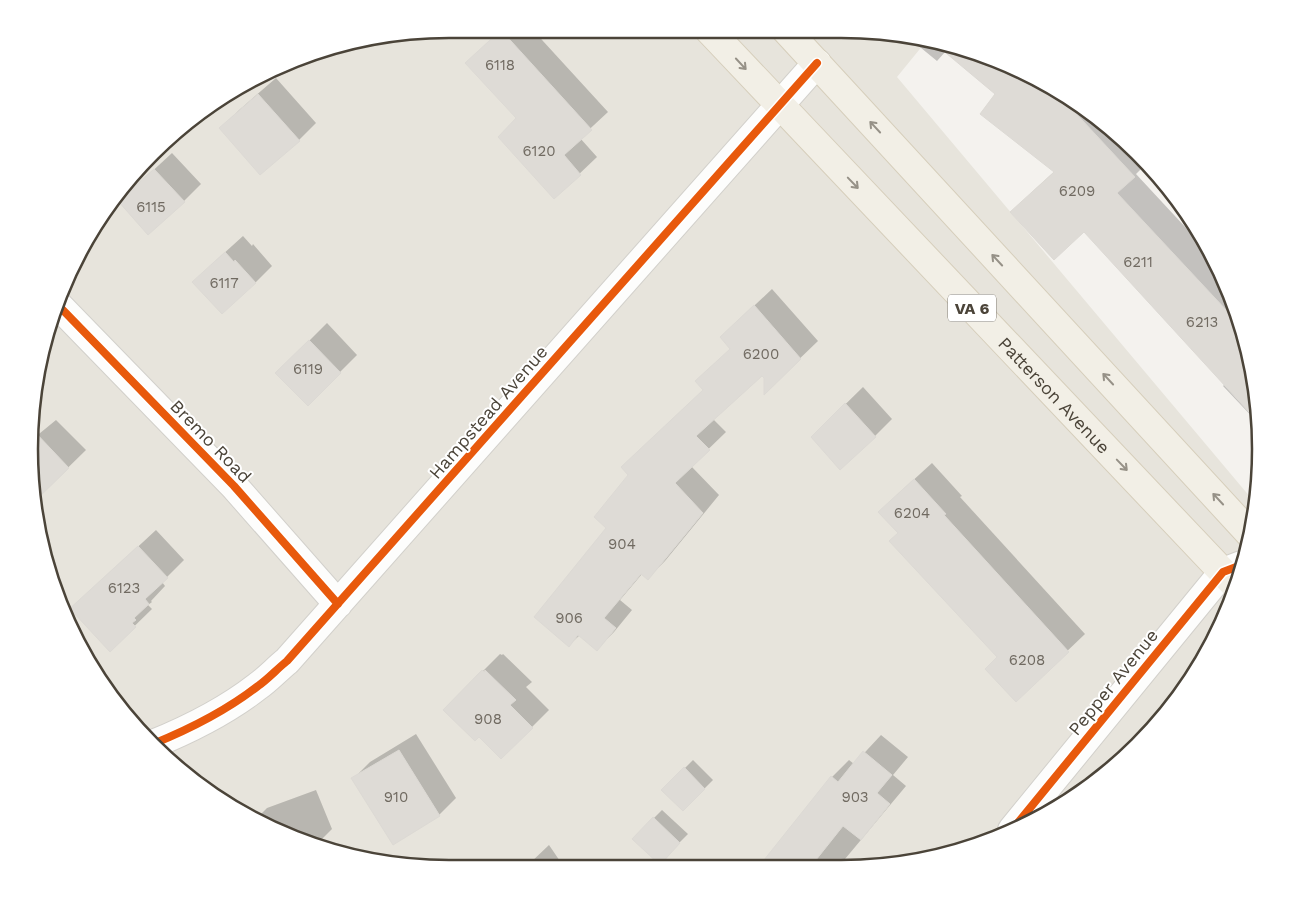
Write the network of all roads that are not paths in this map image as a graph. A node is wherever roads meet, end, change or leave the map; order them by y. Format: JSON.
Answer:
{"nodes":[{"id":1,"x":716,"y":38,"type":"edge"},
{"id":2,"x":792,"y":38,"type":"edge"},
{"id":3,"x":816,"y":63,"type":"junction"},
{"id":4,"x":779,"y":105,"type":"junction"},
{"id":5,"x":62,"y":310,"type":"edge"},
{"id":6,"x":1245,"y":528,"type":"edge"},
{"id":7,"x":1233,"y":573,"type":"edge"},
{"id":8,"x":1232,"y":576,"type":"edge"},
{"id":9,"x":338,"y":604,"type":"junction"},
{"id":10,"x":160,"y":741,"type":"edge"},
{"id":11,"x":1024,"y":817,"type":"edge"}],
"edges":[{"from":1,"to":4,"type":"main road","name":"Patterson Avenue","number":"VA 6","one_way":true},
{"from":2,"to":3,"type":"main road","number":"VA 6"},
{"from":3,"to":4,"type":"street","name":"Hampstead Avenue"},
{"from":6,"to":3,"type":"main road","number":"VA 6","one_way":true},
{"from":4,"to":7,"type":"main road","name":"Patterson Avenue","number":"VA 6","one_way":true},
{"from":4,"to":9,"type":"street","name":"Hampstead Avenue"},
{"from":5,"to":9,"type":"street","name":"Bremo Road"},
{"from":8,"to":11,"type":"street","name":"Pepper Avenue"},
{"from":9,"to":10,"type":"street","name":"Hampstead Avenue"}]}
